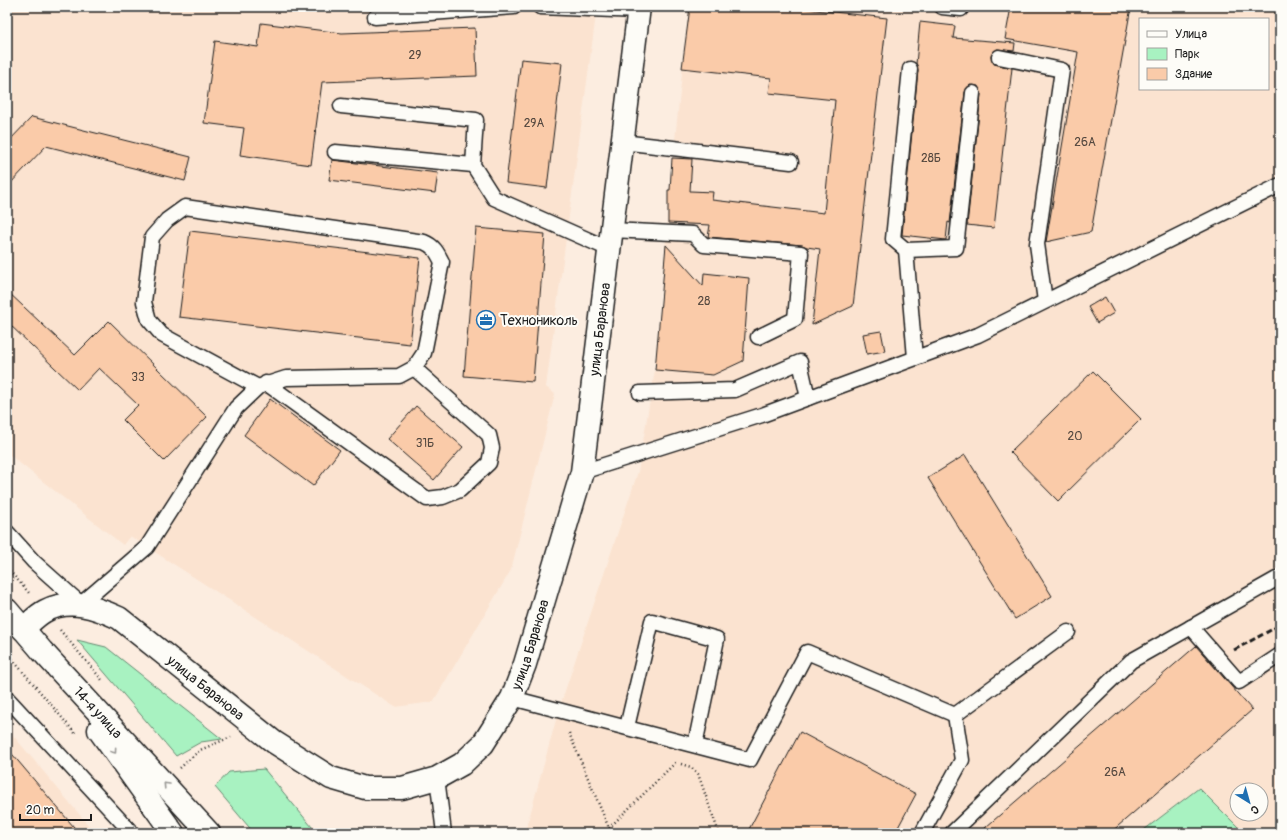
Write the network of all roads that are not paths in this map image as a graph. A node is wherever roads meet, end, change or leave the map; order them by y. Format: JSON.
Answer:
{"nodes":[{"id":1,"x":514,"y":7,"type":"edge"},
{"id":2,"x":540,"y":7,"type":"edge"},
{"id":3,"x":942,"y":7,"type":"edge"},
{"id":4,"x":961,"y":7,"type":"edge"},
{"id":5,"x":639,"y":9,"type":"edge"},
{"id":6,"x":375,"y":17,"type":"dead end"},
{"id":7,"x":999,"y":57,"type":"dead end"},
{"id":8,"x":910,"y":69,"type":"dead end"},
{"id":9,"x":973,"y":93,"type":"dead end"},
{"id":10,"x":341,"y":106,"type":"dead end"},
{"id":11,"x":622,"y":142,"type":"junction"},
{"id":12,"x":335,"y":152,"type":"dead end"},
{"id":13,"x":791,"y":162,"type":"dead end"},
{"id":14,"x":473,"y":165,"type":"junction"},
{"id":15,"x":1280,"y":185,"type":"edge"},
{"id":16,"x":610,"y":239,"type":"junction"},
{"id":17,"x":906,"y":250,"type":"junction"},
{"id":18,"x":1045,"y":301,"type":"junction"},
{"id":19,"x":758,"y":337,"type":"dead end"},
{"id":20,"x":915,"y":358,"type":"junction"},
{"id":21,"x":414,"y":368,"type":"junction"},
{"id":22,"x":262,"y":385,"type":"junction"},
{"id":23,"x":640,"y":393,"type":"dead end"},
{"id":24,"x":808,"y":398,"type":"junction"},
{"id":25,"x":582,"y":472,"type":"junction"},
{"id":26,"x":7,"y":532,"type":"edge"},
{"id":27,"x":1280,"y":577,"type":"edge"},
{"id":28,"x":81,"y":604,"type":"junction"},
{"id":29,"x":7,"y":610,"type":"edge"},
{"id":30,"x":1191,"y":627,"type":"junction"},
{"id":31,"x":23,"y":629,"type":"junction"},
{"id":32,"x":1068,"y":632,"type":"dead end"},
{"id":33,"x":42,"y":651,"type":"junction"},
{"id":34,"x":1280,"y":655,"type":"edge"},
{"id":35,"x":7,"y":698,"type":"edge"},
{"id":36,"x":512,"y":698,"type":"junction"},
{"id":37,"x":955,"y":715,"type":"junction"},
{"id":38,"x":627,"y":727,"type":"junction"},
{"id":39,"x":695,"y":745,"type":"junction"},
{"id":40,"x":437,"y":778,"type":"junction"},
{"id":41,"x":173,"y":832,"type":"edge"},
{"id":42,"x":132,"y":833,"type":"edge"},
{"id":43,"x":209,"y":833,"type":"edge"},
{"id":44,"x":444,"y":833,"type":"edge"},
{"id":45,"x":922,"y":833,"type":"edge"},
{"id":46,"x":952,"y":833,"type":"edge"}],
"edges":[{"from":1,"to":6,"type":"lane"},
{"from":2,"to":5,"type":"lane"},
{"from":3,"to":4,"type":"lane"},
{"from":5,"to":11,"type":"street","name":"улица Баранова"},
{"from":7,"to":18,"type":"lane"},
{"from":8,"to":17,"type":"lane"},
{"from":9,"to":17,"type":"lane"},
{"from":10,"to":14,"type":"lane"},
{"from":11,"to":13,"type":"lane"},
{"from":11,"to":16,"type":"street","name":"улица Баранова"},
{"from":12,"to":14,"type":"lane"},
{"from":14,"to":16,"type":"lane"},
{"from":15,"to":18,"type":"lane"},
{"from":16,"to":19,"type":"lane"},
{"from":16,"to":25,"type":"street","name":"улица Баранова"},
{"from":17,"to":20,"type":"lane"},
{"from":18,"to":20,"type":"lane"},
{"from":20,"to":24,"type":"lane"},
{"from":21,"to":22,"type":"lane"},
{"from":21,"to":22,"type":"lane"},
{"from":21,"to":22,"type":"lane"},
{"from":22,"to":28,"type":"lane"},
{"from":23,"to":24,"type":"lane"},
{"from":24,"to":25,"type":"lane"},
{"from":25,"to":36,"type":"street","name":"улица Баранова"},
{"from":26,"to":28,"type":"lane"},
{"from":27,"to":30,"type":"lane"},
{"from":28,"to":31,"type":"street","name":"улица Баранова"},
{"from":28,"to":40,"type":"street","name":"улица Баранова"},
{"from":29,"to":31,"type":"street","name":"14-я улица"},
{"from":30,"to":34,"type":"lane"},
{"from":30,"to":46,"type":"lane"},
{"from":31,"to":33,"type":"street","name":"14-я улица"},
{"from":32,"to":37,"type":"lane"},
{"from":33,"to":41,"type":"street","one_way":true},
{"from":43,"to":33,"type":"street","name":"14-я улица","one_way":true},
{"from":35,"to":42,"type":"lane"},
{"from":36,"to":38,"type":"lane"},
{"from":36,"to":40,"type":"street","name":"улица Баранова"},
{"from":37,"to":39,"type":"lane"},
{"from":37,"to":45,"type":"lane"},
{"from":38,"to":39,"type":"lane"},
{"from":38,"to":39,"type":"lane"},
{"from":40,"to":44,"type":"lane"}]}
